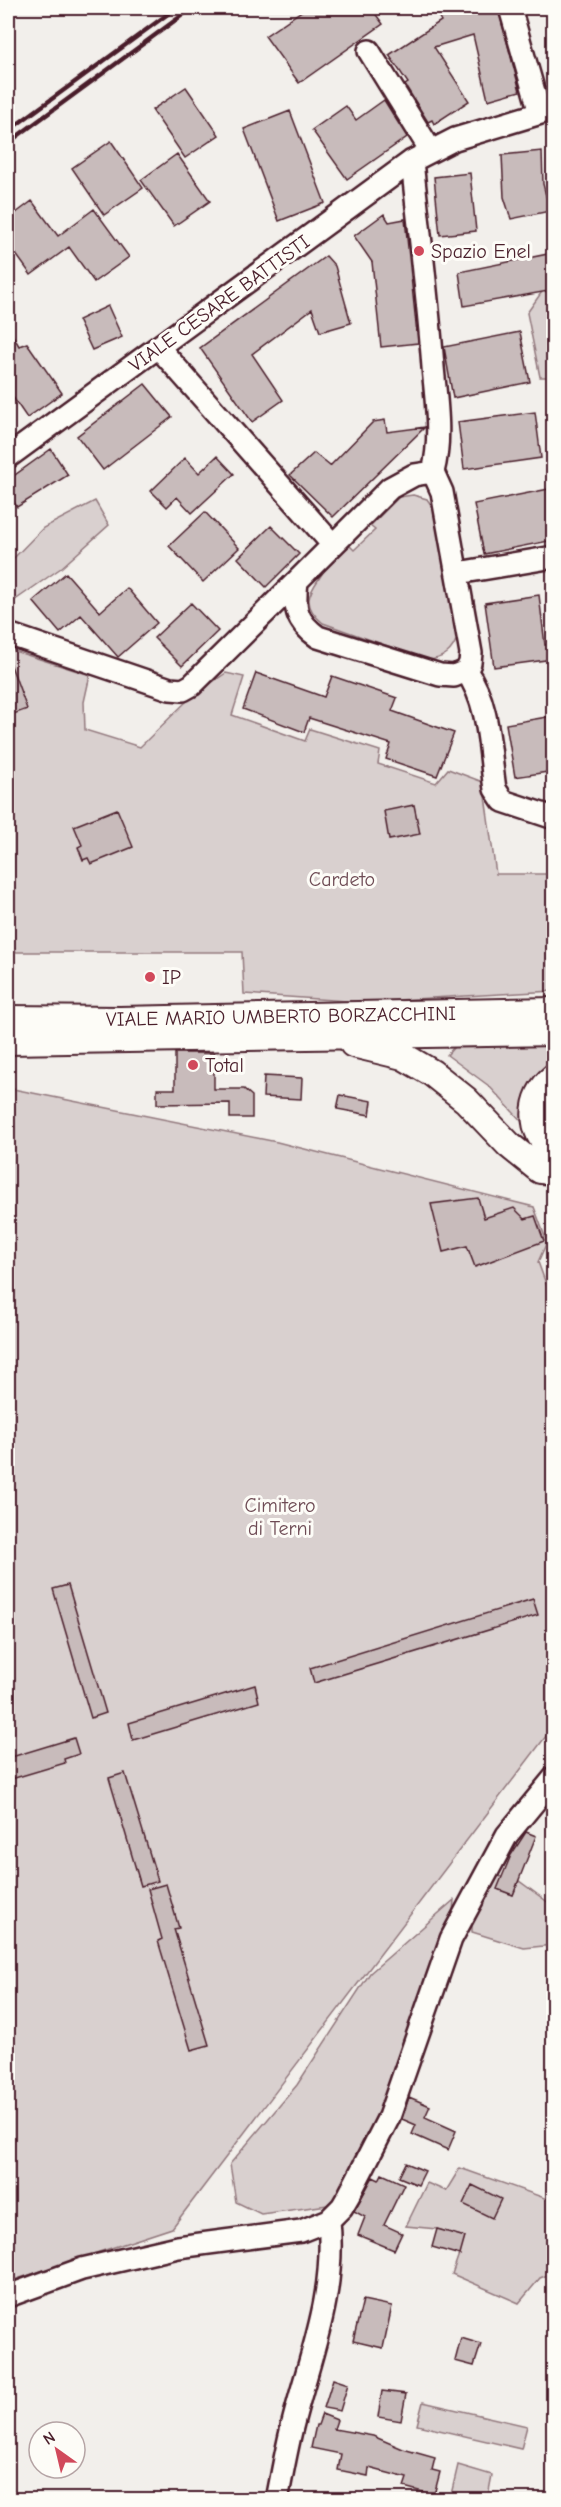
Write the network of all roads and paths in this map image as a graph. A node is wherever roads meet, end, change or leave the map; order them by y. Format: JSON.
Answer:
{"nodes":[{"id":1,"x":510,"y":8,"type":"edge"},
{"id":2,"x":369,"y":51,"type":"dead end"},
{"id":3,"x":547,"y":111,"type":"edge"},
{"id":4,"x":431,"y":151,"type":"junction"},
{"id":5,"x":412,"y":161,"type":"junction"},
{"id":6,"x":159,"y":348,"type":"junction"},
{"id":7,"x":8,"y":457,"type":"edge"},
{"id":8,"x":433,"y":472,"type":"junction"},
{"id":9,"x":333,"y":545,"type":"junction"},
{"id":10,"x":554,"y":557,"type":"edge"},
{"id":11,"x":458,"y":573,"type":"junction"},
{"id":12,"x":297,"y":581,"type":"junction"},
{"id":13,"x":258,"y":618,"type":"junction"},
{"id":14,"x":305,"y":628,"type":"junction"},
{"id":15,"x":8,"y":634,"type":"edge"},
{"id":16,"x":466,"y":671,"type":"junction"},
{"id":17,"x":554,"y":818,"type":"edge"},
{"id":18,"x":554,"y":1004,"type":"edge"},
{"id":19,"x":525,"y":1011,"type":"junction"},
{"id":20,"x":554,"y":1011,"type":"edge"},
{"id":21,"x":8,"y":1020,"type":"edge"},
{"id":22,"x":554,"y":1032,"type":"edge"},
{"id":23,"x":318,"y":1035,"type":"junction"},
{"id":24,"x":8,"y":1041,"type":"edge"},
{"id":25,"x":554,"y":1077,"type":"edge"},
{"id":26,"x":554,"y":1152,"type":"edge"},
{"id":27,"x":554,"y":1172,"type":"edge"},
{"id":28,"x":554,"y":1778,"type":"edge"},
{"id":29,"x":329,"y":2220,"type":"junction"},
{"id":30,"x":8,"y":2296,"type":"edge"},
{"id":31,"x":277,"y":2499,"type":"edge"}],
"edges":[{"from":1,"to":3,"type":"street"},
{"from":2,"to":4,"type":"street"},
{"from":3,"to":4,"type":"street","name":"VIALE CESARE BATTISTI"},
{"from":4,"to":5,"type":"street","name":"VIALE CESARE BATTISTI"},
{"from":5,"to":6,"type":"street","name":"VIALE CESARE BATTISTI"},
{"from":5,"to":8,"type":"street"},
{"from":6,"to":7,"type":"street","name":"VIALE CESARE BATTISTI"},
{"from":6,"to":9,"type":"street"},
{"from":8,"to":9,"type":"street"},
{"from":8,"to":11,"type":"street"},
{"from":9,"to":12,"type":"street"},
{"from":10,"to":11,"type":"street"},
{"from":11,"to":16,"type":"street"},
{"from":12,"to":13,"type":"street"},
{"from":12,"to":14,"type":"street"},
{"from":13,"to":14,"type":"street"},
{"from":13,"to":15,"type":"street"},
{"from":14,"to":16,"type":"street"},
{"from":16,"to":17,"type":"street"},
{"from":18,"to":19,"type":"street"},
{"from":19,"to":20,"type":"main road","name":"VIALE MARIO UMBERTO BORZACCHINI"},
{"from":19,"to":21,"type":"main road","name":"VIALE MARIO UMBERTO BORZACCHINI"},
{"from":22,"to":23,"type":"main road","name":"VIALE MARIO UMBERTO BORZACCHINI"},
{"from":23,"to":24,"type":"main road","name":"VIALE MARIO UMBERTO BORZACCHINI"},
{"from":23,"to":27,"type":"main road"},
{"from":25,"to":26,"type":"main road"},
{"from":28,"to":29,"type":"street"},
{"from":29,"to":30,"type":"street"},
{"from":29,"to":31,"type":"street"}]}
